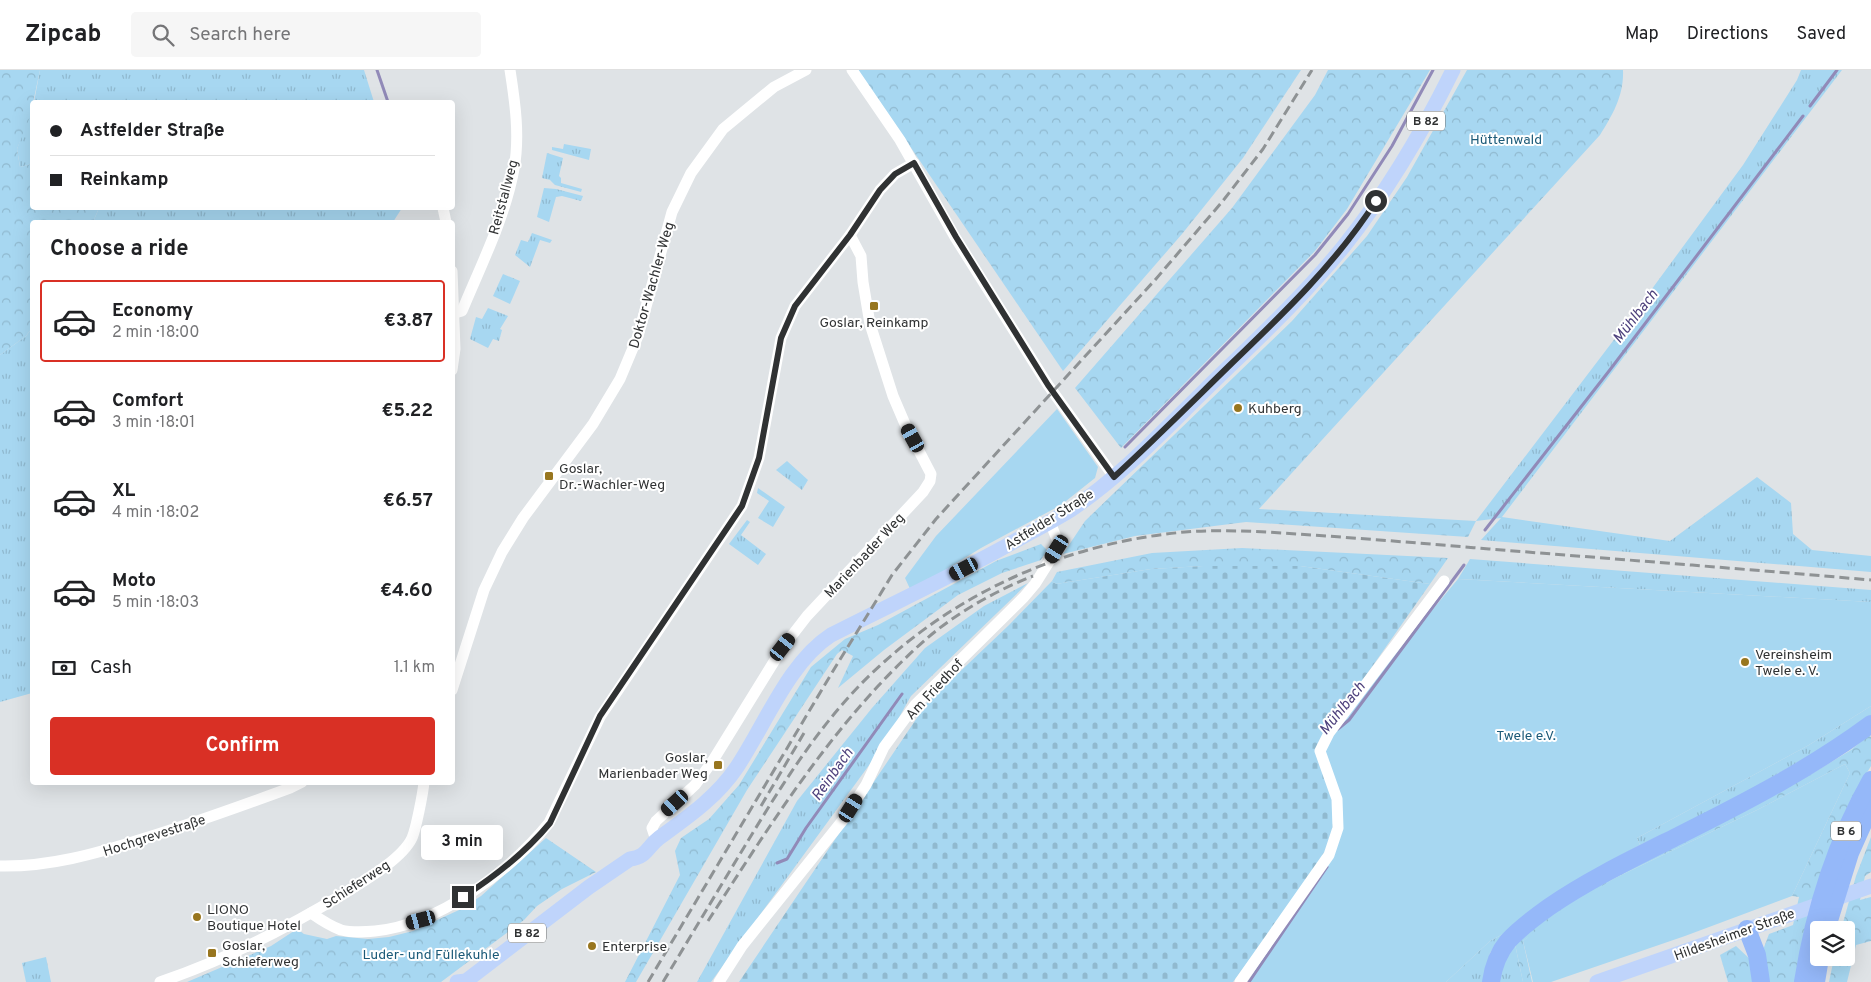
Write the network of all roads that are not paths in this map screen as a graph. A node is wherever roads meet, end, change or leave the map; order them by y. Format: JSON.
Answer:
{"nodes":[{"id":1,"x":510,"y":70,"type":"edge"},
{"id":2,"x":806,"y":70,"type":"edge"},
{"id":3,"x":852,"y":70,"type":"edge"},
{"id":4,"x":1453,"y":70,"type":"edge"},
{"id":5,"x":914,"y":163,"type":"junction"},
{"id":6,"x":850,"y":235,"type":"junction"},
{"id":7,"x":455,"y":313,"type":"joint"},
{"id":8,"x":455,"y":349,"type":"edge"},
{"id":9,"x":1114,"y":477,"type":"junction"},
{"id":10,"x":1050,"y":522,"type":"junction"},
{"id":11,"x":1444,"y":581,"type":"dead end"},
{"id":12,"x":455,"y":681,"type":"edge"},
{"id":13,"x":1871,"y":724,"type":"edge"},
{"id":14,"x":1871,"y":780,"type":"edge"},
{"id":15,"x":296,"y":785,"type":"edge"},
{"id":16,"x":423,"y":785,"type":"edge"},
{"id":17,"x":1869,"y":813,"type":"edge"},
{"id":18,"x":656,"y":840,"type":"junction"},
{"id":19,"x":0,"y":866,"type":"edge"},
{"id":20,"x":1870,"y":886,"type":"edge"},
{"id":21,"x":311,"y":913,"type":"junction"},
{"id":22,"x":1829,"y":921,"type":"edge"},
{"id":23,"x":1746,"y":929,"type":"junction"},
{"id":24,"x":1819,"y":966,"type":"edge"},
{"id":25,"x":1604,"y":981,"type":"edge"},
{"id":26,"x":160,"y":982,"type":"edge"},
{"id":27,"x":463,"y":982,"type":"edge"},
{"id":28,"x":719,"y":982,"type":"edge"},
{"id":29,"x":1240,"y":982,"type":"edge"},
{"id":30,"x":1491,"y":982,"type":"edge"},
{"id":31,"x":1761,"y":982,"type":"edge"},
{"id":32,"x":1803,"y":982,"type":"edge"},
{"id":33,"x":1816,"y":982,"type":"edge"}],
"edges":[{"from":1,"to":7,"type":"street","name":"Reitstallweg"},
{"from":2,"to":12,"type":"street","name":"Doktor-Wachler-Weg"},
{"from":3,"to":5,"type":"street"},
{"from":4,"to":9,"type":"main road","name":"Astfelder Straße","number":"B 82"},
{"from":5,"to":6,"type":"street"},
{"from":5,"to":9,"type":"street"},
{"from":6,"to":18,"type":"street","name":"Marienbader Weg"},
{"from":6,"to":21,"type":"street"},
{"from":7,"to":8,"type":"street"},
{"from":9,"to":10,"type":"main road","name":"Astfelder Straße","number":"B 82"},
{"from":10,"to":18,"type":"main road","name":"Astfelder Straße","number":"B 82"},
{"from":10,"to":28,"type":"street","name":"Am Friedhof"},
{"from":11,"to":29,"type":"street"},
{"from":13,"to":30,"type":"highway"},
{"from":14,"to":32,"type":"highway","number":"B 6"},
{"from":15,"to":19,"type":"street","name":"Hochgrevestraße"},
{"from":16,"to":21,"type":"street","name":"Schieferweg"},
{"from":17,"to":22,"type":"highway","number":"B 6"},
{"from":18,"to":27,"type":"main road","name":"Astfelder Straße","number":"B 82"},
{"from":20,"to":23,"type":"main road","name":"Hildesheimer Straße"},
{"from":21,"to":26,"type":"street","name":"Schieferweg"},
{"from":23,"to":25,"type":"main road","name":"Hildesheimer Straße"},
{"from":23,"to":31,"type":"highway"},
{"from":24,"to":33,"type":"highway"}]}
